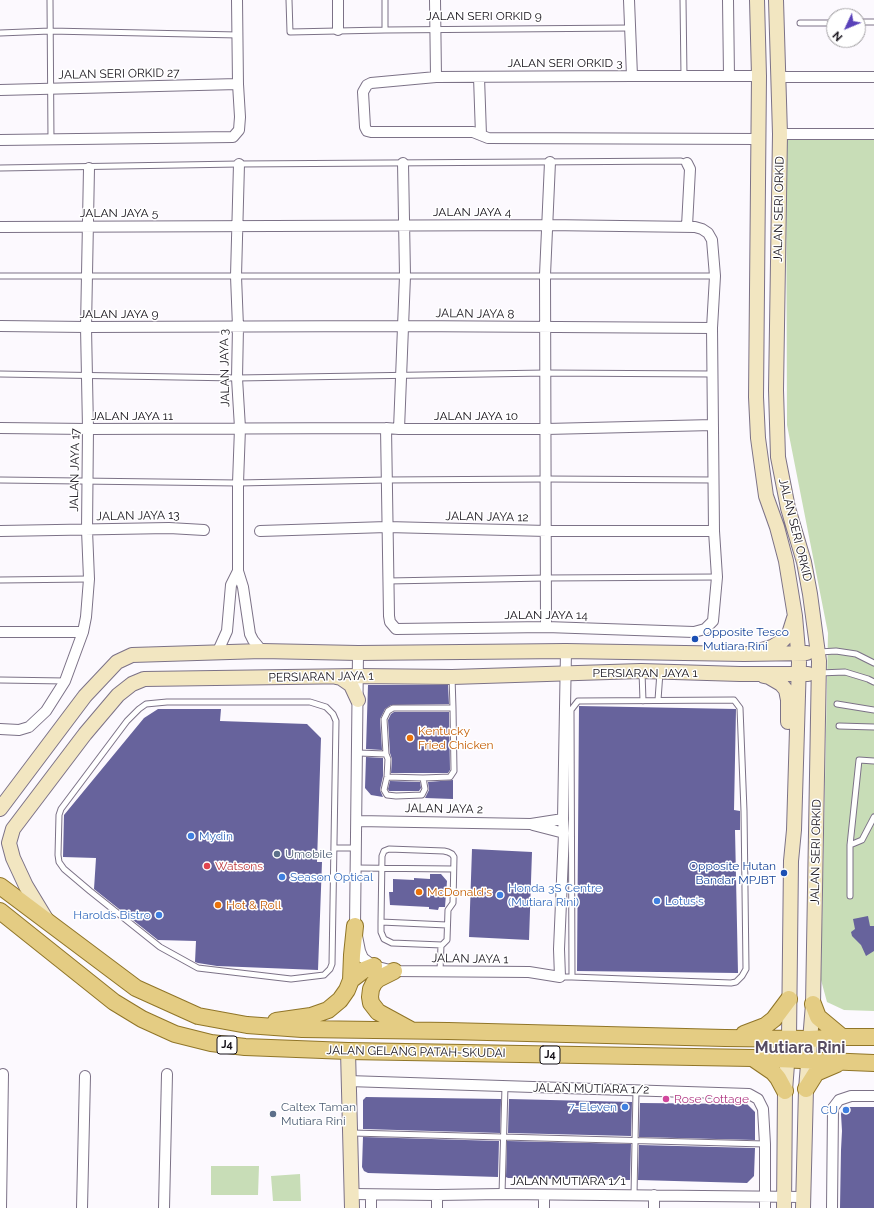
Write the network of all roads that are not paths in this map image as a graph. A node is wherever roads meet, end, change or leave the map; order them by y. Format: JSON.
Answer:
{"nodes":[{"id":1,"x":50,"y":0,"type":"edge"},
{"id":2,"x":237,"y":0,"type":"edge"},
{"id":3,"x":289,"y":0,"type":"edge"},
{"id":4,"x":338,"y":0,"type":"edge"},
{"id":5,"x":385,"y":0,"type":"edge"},
{"id":6,"x":435,"y":0,"type":"edge"},
{"id":7,"x":629,"y":0,"type":"edge"},
{"id":8,"x":683,"y":0,"type":"edge"},
{"id":9,"x":728,"y":0,"type":"edge"},
{"id":10,"x":757,"y":0,"type":"edge"},
{"id":11,"x":776,"y":0,"type":"edge"},
{"id":12,"x":800,"y":23,"type":"dead end"},
{"id":13,"x":826,"y":23,"type":"edge"},
{"id":14,"x":630,"y":28,"type":"junction"},
{"id":15,"x":435,"y":29,"type":"junction"},
{"id":16,"x":338,"y":30,"type":"junction"},
{"id":17,"x":385,"y":30,"type":"junction"},
{"id":18,"x":50,"y":31,"type":"junction"},
{"id":19,"x":0,"y":33,"type":"edge"},
{"id":20,"x":238,"y":35,"type":"junction"},
{"id":21,"x":632,"y":76,"type":"junction"},
{"id":22,"x":684,"y":76,"type":"junction"},
{"id":23,"x":729,"y":76,"type":"junction"},
{"id":24,"x":759,"y":76,"type":"junction"},
{"id":25,"x":436,"y":77,"type":"junction"},
{"id":26,"x":479,"y":77,"type":"junction"},
{"id":27,"x":778,"y":77,"type":"junction"},
{"id":28,"x":874,"y":77,"type":"edge"},
{"id":29,"x":238,"y":84,"type":"junction"},
{"id":30,"x":51,"y":88,"type":"junction"},
{"id":31,"x":0,"y":90,"type":"edge"},
{"id":32,"x":780,"y":134,"type":"junction"},
{"id":33,"x":874,"y":134,"type":"edge"},
{"id":34,"x":481,"y":135,"type":"junction"},
{"id":35,"x":759,"y":139,"type":"junction"},
{"id":36,"x":0,"y":140,"type":"edge"},
{"id":37,"x":51,"y":140,"type":"junction"},
{"id":38,"x":550,"y":162,"type":"junction"},
{"id":39,"x":404,"y":163,"type":"junction"},
{"id":40,"x":687,"y":163,"type":"joint"},
{"id":41,"x":239,"y":164,"type":"junction"},
{"id":42,"x":0,"y":168,"type":"edge"},
{"id":43,"x":89,"y":168,"type":"junction"},
{"id":44,"x":238,"y":225,"type":"junction"},
{"id":45,"x":404,"y":225,"type":"junction"},
{"id":46,"x":547,"y":225,"type":"junction"},
{"id":47,"x":687,"y":226,"type":"junction"},
{"id":48,"x":0,"y":227,"type":"edge"},
{"id":49,"x":88,"y":227,"type":"junction"},
{"id":50,"x":545,"y":275,"type":"junction"},
{"id":51,"x":0,"y":276,"type":"edge"},
{"id":52,"x":88,"y":276,"type":"junction"},
{"id":53,"x":236,"y":276,"type":"junction"},
{"id":54,"x":405,"y":276,"type":"junction"},
{"id":55,"x":715,"y":276,"type":"junction"},
{"id":56,"x":0,"y":326,"type":"edge"},
{"id":57,"x":403,"y":326,"type":"junction"},
{"id":58,"x":86,"y":327,"type":"junction"},
{"id":59,"x":238,"y":327,"type":"junction"},
{"id":60,"x":545,"y":328,"type":"junction"},
{"id":61,"x":712,"y":328,"type":"junction"},
{"id":62,"x":546,"y":373,"type":"junction"},
{"id":63,"x":0,"y":374,"type":"edge"},
{"id":64,"x":712,"y":374,"type":"junction"},
{"id":65,"x":86,"y":376,"type":"junction"},
{"id":66,"x":402,"y":376,"type":"junction"},
{"id":67,"x":237,"y":378,"type":"junction"},
{"id":68,"x":713,"y":425,"type":"junction"},
{"id":69,"x":0,"y":428,"type":"edge"},
{"id":70,"x":240,"y":428,"type":"junction"},
{"id":71,"x":386,"y":428,"type":"junction"},
{"id":72,"x":88,"y":429,"type":"junction"},
{"id":73,"x":399,"y":429,"type":"junction"},
{"id":74,"x":546,"y":429,"type":"junction"},
{"id":75,"x":546,"y":479,"type":"junction"},
{"id":76,"x":0,"y":480,"type":"edge"},
{"id":77,"x":88,"y":480,"type":"junction"},
{"id":78,"x":386,"y":480,"type":"junction"},
{"id":79,"x":714,"y":480,"type":"junction"},
{"id":80,"x":238,"y":483,"type":"junction"},
{"id":81,"x":387,"y":528,"type":"junction"},
{"id":82,"x":87,"y":530,"type":"junction"},
{"id":83,"x":204,"y":530,"type":"dead end"},
{"id":84,"x":0,"y":531,"type":"edge"},
{"id":85,"x":260,"y":531,"type":"dead end"},
{"id":86,"x":546,"y":531,"type":"junction"},
{"id":87,"x":714,"y":531,"type":"junction"},
{"id":88,"x":238,"y":572,"type":"junction"},
{"id":89,"x":717,"y":577,"type":"junction"},
{"id":90,"x":546,"y":578,"type":"junction"},
{"id":91,"x":89,"y":579,"type":"junction"},
{"id":92,"x":0,"y":580,"type":"edge"},
{"id":93,"x":388,"y":581,"type":"junction"},
{"id":94,"x":795,"y":616,"type":"junction"},
{"id":95,"x":546,"y":627,"type":"junction"},
{"id":96,"x":0,"y":632,"type":"edge"},
{"id":97,"x":83,"y":632,"type":"junction"},
{"id":98,"x":262,"y":650,"type":"junction"},
{"id":99,"x":218,"y":652,"type":"junction"},
{"id":100,"x":566,"y":652,"type":"junction"},
{"id":101,"x":818,"y":652,"type":"junction"},
{"id":102,"x":358,"y":653,"type":"junction"},
{"id":103,"x":744,"y":654,"type":"junction"},
{"id":104,"x":799,"y":654,"type":"junction"},
{"id":105,"x":874,"y":663,"type":"edge"},
{"id":106,"x":641,"y":671,"type":"junction"},
{"id":107,"x":660,"y":671,"type":"junction"},
{"id":108,"x":818,"y":673,"type":"junction"},
{"id":109,"x":566,"y":674,"type":"junction"},
{"id":110,"x":740,"y":674,"type":"junction"},
{"id":111,"x":799,"y":674,"type":"junction"},
{"id":112,"x":332,"y":676,"type":"junction"},
{"id":113,"x":358,"y":676,"type":"junction"},
{"id":114,"x":452,"y":676,"type":"junction"},
{"id":115,"x":0,"y":680,"type":"edge"},
{"id":116,"x":65,"y":681,"type":"junction"},
{"id":117,"x":874,"y":682,"type":"edge"},
{"id":118,"x":358,"y":700,"type":"junction"},
{"id":119,"x":658,"y":700,"type":"junction"},
{"id":120,"x":644,"y":701,"type":"junction"},
{"id":121,"x":837,"y":704,"type":"dead end"},
{"id":122,"x":453,"y":708,"type":"junction"},
{"id":123,"x":874,"y":710,"type":"edge"},
{"id":124,"x":69,"y":717,"type":"junction"},
{"id":125,"x":839,"y":726,"type":"dead end"},
{"id":126,"x":874,"y":727,"type":"edge"},
{"id":127,"x":0,"y":729,"type":"edge"},
{"id":128,"x":85,"y":734,"type":"junction"},
{"id":129,"x":358,"y":753,"type":"junction"},
{"id":130,"x":386,"y":754,"type":"junction"},
{"id":131,"x":874,"y":761,"type":"edge"},
{"id":132,"x":387,"y":777,"type":"junction"},
{"id":133,"x":423,"y":778,"type":"junction"},
{"id":134,"x":0,"y":809,"type":"edge"},
{"id":135,"x":874,"y":817,"type":"edge"},
{"id":136,"x":567,"y":819,"type":"junction"},
{"id":137,"x":357,"y":821,"type":"junction"},
{"id":138,"x":531,"y":824,"type":"junction"},
{"id":139,"x":794,"y":830,"type":"junction"},
{"id":140,"x":568,"y":833,"type":"junction"},
{"id":141,"x":850,"y":845,"type":"junction"},
{"id":142,"x":334,"y":848,"type":"junction"},
{"id":143,"x":356,"y":848,"type":"junction"},
{"id":144,"x":356,"y":868,"type":"junction"},
{"id":145,"x":382,"y":868,"type":"junction"},
{"id":146,"x":453,"y":869,"type":"junction"},
{"id":147,"x":0,"y":886,"type":"edge"},
{"id":148,"x":850,"y":896,"type":"dead end"},
{"id":149,"x":0,"y":911,"type":"edge"},
{"id":150,"x":46,"y":919,"type":"junction"},
{"id":151,"x":382,"y":922,"type":"junction"},
{"id":152,"x":447,"y":924,"type":"junction"},
{"id":153,"x":355,"y":926,"type":"junction"},
{"id":154,"x":440,"y":946,"type":"junction"},
{"id":155,"x":374,"y":966,"type":"junction"},
{"id":156,"x":394,"y":971,"type":"junction"},
{"id":157,"x":440,"y":972,"type":"junction"},
{"id":158,"x":560,"y":977,"type":"junction"},
{"id":159,"x":572,"y":977,"type":"junction"},
{"id":160,"x":351,"y":980,"type":"junction"},
{"id":161,"x":789,"y":999,"type":"junction"},
{"id":162,"x":813,"y":1004,"type":"junction"},
{"id":163,"x":247,"y":1025,"type":"junction"},
{"id":164,"x":412,"y":1031,"type":"junction"},
{"id":165,"x":842,"y":1037,"type":"junction"},
{"id":166,"x":874,"y":1037,"type":"edge"},
{"id":167,"x":725,"y":1038,"type":"junction"},
{"id":168,"x":789,"y":1038,"type":"junction"},
{"id":169,"x":810,"y":1039,"type":"junction"},
{"id":170,"x":348,"y":1051,"type":"junction"},
{"id":171,"x":752,"y":1058,"type":"junction"},
{"id":172,"x":787,"y":1060,"type":"junction"},
{"id":173,"x":808,"y":1060,"type":"junction"},
{"id":174,"x":841,"y":1062,"type":"junction"},
{"id":175,"x":874,"y":1063,"type":"edge"},
{"id":176,"x":2,"y":1074,"type":"dead end"},
{"id":177,"x":167,"y":1074,"type":"dead end"},
{"id":178,"x":85,"y":1076,"type":"dead end"},
{"id":179,"x":348,"y":1081,"type":"junction"},
{"id":180,"x":505,"y":1086,"type":"junction"},
{"id":181,"x":806,"y":1089,"type":"junction"},
{"id":182,"x":636,"y":1090,"type":"junction"},
{"id":183,"x":785,"y":1090,"type":"junction"},
{"id":184,"x":874,"y":1096,"type":"edge"},
{"id":185,"x":351,"y":1133,"type":"junction"},
{"id":186,"x":504,"y":1138,"type":"junction"},
{"id":187,"x":636,"y":1141,"type":"junction"},
{"id":188,"x":765,"y":1144,"type":"junction"},
{"id":189,"x":502,"y":1194,"type":"junction"},
{"id":190,"x":371,"y":1195,"type":"junction"},
{"id":191,"x":437,"y":1195,"type":"junction"},
{"id":192,"x":544,"y":1195,"type":"junction"},
{"id":193,"x":634,"y":1195,"type":"junction"},
{"id":194,"x":654,"y":1195,"type":"junction"},
{"id":195,"x":765,"y":1197,"type":"junction"},
{"id":196,"x":352,"y":1201,"type":"edge"},
{"id":197,"x":784,"y":1202,"type":"edge"},
{"id":198,"x":803,"y":1202,"type":"edge"},
{"id":199,"x":1,"y":1208,"type":"edge"},
{"id":200,"x":82,"y":1208,"type":"edge"},
{"id":201,"x":164,"y":1208,"type":"edge"},
{"id":202,"x":372,"y":1208,"type":"edge"},
{"id":203,"x":436,"y":1208,"type":"edge"},
{"id":204,"x":544,"y":1208,"type":"edge"},
{"id":205,"x":654,"y":1208,"type":"edge"},
{"id":206,"x":765,"y":1208,"type":"edge"},
{"id":207,"x":832,"y":1208,"type":"edge"}],
"edges":[{"from":1,"to":18,"type":"lane"},
{"from":2,"to":20,"type":"street"},
{"from":3,"to":16,"type":"lane","name":"JALAN SERI ORKID 9"},
{"from":4,"to":16,"type":"street"},
{"from":5,"to":17,"type":"lane"},
{"from":6,"to":15,"type":"street"},
{"from":7,"to":14,"type":"street"},
{"from":8,"to":22,"type":"lane"},
{"from":9,"to":23,"type":"street"},
{"from":10,"to":24,"type":"main road","name":"JALAN SERI ORKID"},
{"from":11,"to":27,"type":"main road","name":"JALAN SERI ORKID"},
{"from":12,"to":13,"type":"lane"},
{"from":14,"to":15,"type":"lane","name":"JALAN SERI ORKID 9"},
{"from":14,"to":21,"type":"street"},
{"from":15,"to":17,"type":"lane","name":"JALAN SERI ORKID 9"},
{"from":15,"to":25,"type":"street"},
{"from":16,"to":17,"type":"lane","name":"JALAN SERI ORKID 9"},
{"from":18,"to":19,"type":"lane"},
{"from":18,"to":20,"type":"lane"},
{"from":18,"to":30,"type":"lane"},
{"from":20,"to":29,"type":"street"},
{"from":21,"to":22,"type":"street","name":"JALAN SERI ORKID 3"},
{"from":21,"to":26,"type":"street","name":"JALAN SERI ORKID 3"},
{"from":22,"to":23,"type":"street","name":"JALAN SERI ORKID 3"},
{"from":23,"to":24,"type":"street","name":"JALAN SERI ORKID 3"},
{"from":24,"to":35,"type":"main road","name":"JALAN SERI ORKID"},
{"from":25,"to":26,"type":"street","name":"JALAN SERI ORKID 3"},
{"from":25,"to":34,"type":"street","name":"JALAN SERI ORKID 3"},
{"from":26,"to":34,"type":"street"},
{"from":27,"to":28,"type":"street"},
{"from":27,"to":32,"type":"main road","name":"JALAN SERI ORKID"},
{"from":29,"to":30,"type":"street","name":"JALAN SERI ORKID 27"},
{"from":29,"to":37,"type":"street"},
{"from":30,"to":31,"type":"street","name":"JALAN SERI ORKID 27"},
{"from":30,"to":37,"type":"lane"},
{"from":32,"to":33,"type":"street"},
{"from":32,"to":101,"type":"main road","name":"JALAN SERI ORKID"},
{"from":34,"to":35,"type":"street"},
{"from":35,"to":94,"type":"main road","name":"JALAN SERI ORKID"},
{"from":36,"to":37,"type":"street"},
{"from":38,"to":39,"type":"lane"},
{"from":38,"to":40,"type":"lane"},
{"from":38,"to":46,"type":"street"},
{"from":39,"to":41,"type":"lane"},
{"from":39,"to":45,"type":"street"},
{"from":40,"to":47,"type":"street"},
{"from":41,"to":43,"type":"lane"},
{"from":41,"to":44,"type":"street","name":"JALAN JAYA 3"},
{"from":42,"to":43,"type":"lane"},
{"from":43,"to":49,"type":"street","name":"JALAN JAYA 17"},
{"from":44,"to":45,"type":"street","name":"JALAN JAYA 4"},
{"from":44,"to":49,"type":"street","name":"JALAN JAYA 5"},
{"from":44,"to":53,"type":"street","name":"JALAN JAYA 3"},
{"from":45,"to":46,"type":"street","name":"JALAN JAYA 4"},
{"from":45,"to":54,"type":"street"},
{"from":46,"to":47,"type":"street","name":"JALAN JAYA 4"},
{"from":46,"to":50,"type":"street"},
{"from":47,"to":55,"type":"street","name":"JALAN JAYA 4"},
{"from":48,"to":49,"type":"street","name":"JALAN JAYA 5"},
{"from":49,"to":52,"type":"street","name":"JALAN JAYA 17"},
{"from":50,"to":54,"type":"lane"},
{"from":50,"to":55,"type":"lane"},
{"from":50,"to":60,"type":"street"},
{"from":51,"to":52,"type":"lane"},
{"from":52,"to":53,"type":"lane"},
{"from":52,"to":58,"type":"street","name":"JALAN JAYA 17"},
{"from":53,"to":54,"type":"lane"},
{"from":53,"to":59,"type":"street","name":"JALAN JAYA 3"},
{"from":54,"to":57,"type":"street"},
{"from":55,"to":61,"type":"street"},
{"from":56,"to":58,"type":"street","name":"JALAN JAYA 9"},
{"from":57,"to":59,"type":"street","name":"JALAN JAYA 8"},
{"from":57,"to":60,"type":"street","name":"JALAN JAYA 8"},
{"from":57,"to":66,"type":"street"},
{"from":58,"to":59,"type":"street","name":"JALAN JAYA 9"},
{"from":58,"to":65,"type":"street","name":"JALAN JAYA 17"},
{"from":59,"to":67,"type":"street","name":"JALAN JAYA 3"},
{"from":60,"to":61,"type":"street","name":"JALAN JAYA 8"},
{"from":60,"to":62,"type":"street"},
{"from":61,"to":64,"type":"street"},
{"from":62,"to":64,"type":"lane"},
{"from":62,"to":66,"type":"lane"},
{"from":62,"to":74,"type":"street"},
{"from":63,"to":65,"type":"lane"},
{"from":64,"to":68,"type":"street"},
{"from":65,"to":67,"type":"lane"},
{"from":65,"to":72,"type":"street","name":"JALAN JAYA 17"},
{"from":66,"to":67,"type":"lane"},
{"from":66,"to":73,"type":"street"},
{"from":67,"to":70,"type":"street","name":"JALAN JAYA 3"},
{"from":68,"to":74,"type":"street","name":"JALAN JAYA 10"},
{"from":68,"to":79,"type":"street"},
{"from":69,"to":72,"type":"street","name":"JALAN JAYA 11"},
{"from":70,"to":71,"type":"street","name":"JALAN JAYA 10"},
{"from":70,"to":72,"type":"street","name":"JALAN JAYA 11"},
{"from":70,"to":80,"type":"street","name":"JALAN JAYA 3"},
{"from":71,"to":73,"type":"street","name":"JALAN JAYA 10"},
{"from":71,"to":78,"type":"street"},
{"from":72,"to":77,"type":"street","name":"JALAN JAYA 17"},
{"from":73,"to":74,"type":"street","name":"JALAN JAYA 10"},
{"from":74,"to":75,"type":"street"},
{"from":75,"to":78,"type":"lane"},
{"from":75,"to":79,"type":"lane"},
{"from":75,"to":86,"type":"street"},
{"from":76,"to":77,"type":"lane"},
{"from":77,"to":80,"type":"lane"},
{"from":77,"to":82,"type":"street","name":"JALAN JAYA 17"},
{"from":78,"to":80,"type":"lane"},
{"from":78,"to":81,"type":"street"},
{"from":79,"to":87,"type":"street"},
{"from":80,"to":88,"type":"street","name":"JALAN JAYA 3"},
{"from":81,"to":85,"type":"street","name":"JALAN JAYA 12"},
{"from":81,"to":86,"type":"street","name":"JALAN JAYA 12"},
{"from":81,"to":93,"type":"street"},
{"from":82,"to":83,"type":"street","name":"JALAN JAYA 13"},
{"from":82,"to":84,"type":"street","name":"JALAN JAYA 13"},
{"from":82,"to":91,"type":"street","name":"JALAN JAYA 17"},
{"from":86,"to":87,"type":"street","name":"JALAN JAYA 12"},
{"from":86,"to":90,"type":"street"},
{"from":87,"to":89,"type":"street"},
{"from":88,"to":98,"type":"street"},
{"from":88,"to":99,"type":"street"},
{"from":89,"to":90,"type":"lane"},
{"from":89,"to":95,"type":"street","name":"JALAN JAYA 14"},
{"from":90,"to":93,"type":"lane"},
{"from":90,"to":95,"type":"street"},
{"from":91,"to":92,"type":"lane"},
{"from":91,"to":97,"type":"street","name":"JALAN JAYA 17"},
{"from":93,"to":95,"type":"street","name":"JALAN JAYA 14"},
{"from":94,"to":103,"type":"main road"},
{"from":94,"to":104,"type":"main road","name":"JALAN SERI ORKID"},
{"from":96,"to":97,"type":"street"},
{"from":97,"to":116,"type":"street","name":"JALAN JAYA 17"},
{"from":98,"to":99,"type":"main road","name":"PERSIARAN JAYA 1"},
{"from":98,"to":102,"type":"main road","name":"PERSIARAN JAYA 1"},
{"from":99,"to":124,"type":"main road","name":"PERSIARAN JAYA 1"},
{"from":100,"to":102,"type":"main road","name":"PERSIARAN JAYA 1"},
{"from":100,"to":103,"type":"main road","name":"PERSIARAN JAYA 1"},
{"from":100,"to":109,"type":"street"},
{"from":101,"to":104,"type":"main road","name":"PERSIARAN JAYA 1"},
{"from":101,"to":105,"type":"lane"},
{"from":101,"to":108,"type":"main road","name":"JALAN SERI ORKID"},
{"from":102,"to":113,"type":"street"},
{"from":103,"to":104,"type":"main road","name":"PERSIARAN JAYA 1"},
{"from":104,"to":111,"type":"main road","name":"JALAN SERI ORKID"},
{"from":106,"to":107,"type":"main road","name":"PERSIARAN JAYA 1"},
{"from":106,"to":109,"type":"main road","name":"PERSIARAN JAYA 1"},
{"from":106,"to":120,"type":"lane"},
{"from":107,"to":110,"type":"main road","name":"PERSIARAN JAYA 1"},
{"from":107,"to":119,"type":"lane"},
{"from":108,"to":111,"type":"main road","name":"PERSIARAN JAYA 1"},
{"from":108,"to":117,"type":"lane"},
{"from":108,"to":162,"type":"main road","name":"JALAN SERI ORKID"},
{"from":109,"to":114,"type":"main road","name":"PERSIARAN JAYA 1"},
{"from":109,"to":136,"type":"street"},
{"from":110,"to":111,"type":"main road","name":"PERSIARAN JAYA 1"},
{"from":110,"to":139,"type":"main road"},
{"from":111,"to":139,"type":"main road","name":"JALAN SERI ORKID"},
{"from":112,"to":113,"type":"main road","name":"PERSIARAN JAYA 1"},
{"from":112,"to":118,"type":"main road"},
{"from":112,"to":128,"type":"main road","name":"PERSIARAN JAYA 1"},
{"from":113,"to":114,"type":"main road","name":"PERSIARAN JAYA 1"},
{"from":113,"to":118,"type":"street"},
{"from":114,"to":122,"type":"lane"},
{"from":115,"to":116,"type":"lane"},
{"from":116,"to":127,"type":"street","name":"JALAN JAYA 17"},
{"from":118,"to":129,"type":"street"},
{"from":119,"to":120,"type":"lane"},
{"from":119,"to":159,"type":"lane"},
{"from":120,"to":136,"type":"lane"},
{"from":121,"to":123,"type":"lane"},
{"from":122,"to":130,"type":"lane"},
{"from":122,"to":133,"type":"lane"},
{"from":124,"to":128,"type":"main road"},
{"from":124,"to":134,"type":"main road","name":"PERSIARAN JAYA 1"},
{"from":125,"to":126,"type":"lane"},
{"from":128,"to":150,"type":"main road","name":"PERSIARAN JAYA 1"},
{"from":129,"to":130,"type":"lane"},
{"from":129,"to":137,"type":"street"},
{"from":130,"to":132,"type":"lane"},
{"from":131,"to":141,"type":"lane"},
{"from":132,"to":133,"type":"lane"},
{"from":132,"to":133,"type":"lane"},
{"from":135,"to":141,"type":"lane"},
{"from":136,"to":138,"type":"street","name":"JALAN JAYA 2"},
{"from":136,"to":140,"type":"street"},
{"from":137,"to":138,"type":"street","name":"JALAN JAYA 2"},
{"from":137,"to":143,"type":"street"},
{"from":138,"to":140,"type":"street","name":"JALAN JAYA 2"},
{"from":139,"to":161,"type":"main road","name":"JALAN SERI ORKID"},
{"from":140,"to":158,"type":"street"},
{"from":140,"to":159,"type":"lane"},
{"from":141,"to":148,"type":"lane"},
{"from":142,"to":142,"type":"lane"},
{"from":142,"to":143,"type":"lane"},
{"from":143,"to":144,"type":"street"},
{"from":144,"to":145,"type":"lane"},
{"from":144,"to":153,"type":"street"},
{"from":145,"to":146,"type":"lane"},
{"from":145,"to":146,"type":"lane"},
{"from":145,"to":151,"type":"lane"},
{"from":146,"to":152,"type":"lane"},
{"from":147,"to":150,"type":"main road","name":"JALAN GELANG PATAH-SKUDAI","number":"J4"},
{"from":149,"to":170,"type":"main road","name":"JALAN GELANG PATAH-SKUDAI","number":"J4"},
{"from":150,"to":163,"type":"main road","name":"JALAN GELANG PATAH-SKUDAI","number":"J4"},
{"from":151,"to":152,"type":"lane"},
{"from":151,"to":154,"type":"lane"},
{"from":152,"to":154,"type":"lane"},
{"from":153,"to":155,"type":"street"},
{"from":153,"to":160,"type":"main road"},
{"from":154,"to":157,"type":"lane"},
{"from":155,"to":156,"type":"street","name":"JALAN JAYA 1"},
{"from":155,"to":160,"type":"main road"},
{"from":156,"to":157,"type":"street","name":"JALAN JAYA 1"},
{"from":156,"to":164,"type":"main road"},
{"from":157,"to":158,"type":"street","name":"JALAN JAYA 1"},
{"from":158,"to":159,"type":"lane"},
{"from":160,"to":163,"type":"main road"},
{"from":161,"to":167,"type":"main road"},
{"from":161,"to":168,"type":"main road","name":"JALAN SERI ORKID"},
{"from":162,"to":165,"type":"main road"},
{"from":162,"to":169,"type":"main road","name":"JALAN SERI ORKID"},
{"from":163,"to":164,"type":"main road","name":"JALAN GELANG PATAH-SKUDAI","number":"J4"},
{"from":164,"to":167,"type":"main road","name":"JALAN GELANG PATAH-SKUDAI","number":"J4"},
{"from":165,"to":166,"type":"main road","name":"JALAN GELANG PATAH-SKUDAI"},
{"from":165,"to":169,"type":"main road","name":"JALAN GELANG PATAH-SKUDAI"},
{"from":167,"to":168,"type":"main road","name":"JALAN GELANG PATAH-SKUDAI","number":"J4"},
{"from":168,"to":169,"type":"main road","name":"JALAN GELANG PATAH-SKUDAI","number":"J4"},
{"from":168,"to":172,"type":"main road","name":"JALAN SERI ORKID"},
{"from":169,"to":173,"type":"main road","name":"JALAN SERI ORKID"},
{"from":170,"to":171,"type":"main road","name":"JALAN GELANG PATAH-SKUDAI","number":"J4"},
{"from":170,"to":179,"type":"main road"},
{"from":171,"to":172,"type":"main road","name":"JALAN GELANG PATAH-SKUDAI","number":"J4"},
{"from":171,"to":183,"type":"main road"},
{"from":172,"to":173,"type":"main road","name":"JALAN GELANG PATAH-SKUDAI","number":"J4"},
{"from":172,"to":183,"type":"main road","name":"JALAN SERI ORKID"},
{"from":173,"to":174,"type":"main road","name":"JALAN GELANG PATAH-SKUDAI","number":"J4"},
{"from":173,"to":181,"type":"main road","name":"JALAN SERI ORKID"},
{"from":174,"to":175,"type":"main road","name":"JALAN GELANG PATAH-SKUDAI","number":"J4"},
{"from":174,"to":181,"type":"main road"},
{"from":176,"to":199,"type":"street"},
{"from":177,"to":201,"type":"street"},
{"from":178,"to":200,"type":"street"},
{"from":179,"to":180,"type":"street","name":"JALAN MUTIARA 1/2"},
{"from":179,"to":185,"type":"main road"},
{"from":180,"to":182,"type":"street","name":"JALAN MUTIARA 1/2"},
{"from":180,"to":186,"type":"lane"},
{"from":181,"to":198,"type":"main road","name":"JALAN SERI ORKID"},
{"from":182,"to":187,"type":"lane"},
{"from":182,"to":188,"type":"street","name":"JALAN MUTIARA 1/2"},
{"from":183,"to":197,"type":"main road","name":"JALAN SERI ORKID"},
{"from":184,"to":207,"type":"street"},
{"from":185,"to":186,"type":"lane"},
{"from":185,"to":196,"type":"main road"},
{"from":186,"to":187,"type":"lane"},
{"from":186,"to":189,"type":"lane"},
{"from":187,"to":188,"type":"lane"},
{"from":187,"to":193,"type":"lane"},
{"from":188,"to":195,"type":"street","name":"JALAN MUTIARA 1/2"},
{"from":189,"to":191,"type":"street","name":"JALAN MUTIARA 1/1"},
{"from":189,"to":192,"type":"street","name":"JALAN MUTIARA 1/1"},
{"from":190,"to":191,"type":"street","name":"JALAN MUTIARA 1/1"},
{"from":190,"to":196,"type":"street","name":"JALAN MUTIARA 1/1"},
{"from":190,"to":202,"type":"street"},
{"from":191,"to":203,"type":"street"},
{"from":192,"to":193,"type":"street","name":"JALAN MUTIARA 1/1"},
{"from":192,"to":204,"type":"street"},
{"from":193,"to":194,"type":"street","name":"JALAN MUTIARA 1/1"},
{"from":194,"to":195,"type":"street","name":"JALAN MUTIARA 1/1"},
{"from":194,"to":205,"type":"street"},
{"from":195,"to":197,"type":"street","name":"JALAN MUTIARA 1/1"},
{"from":195,"to":206,"type":"street","name":"JALAN MUTIARA 1/2"},
{"from":197,"to":198,"type":"street","name":"JALAN MUTIARA 1/1"}]}
